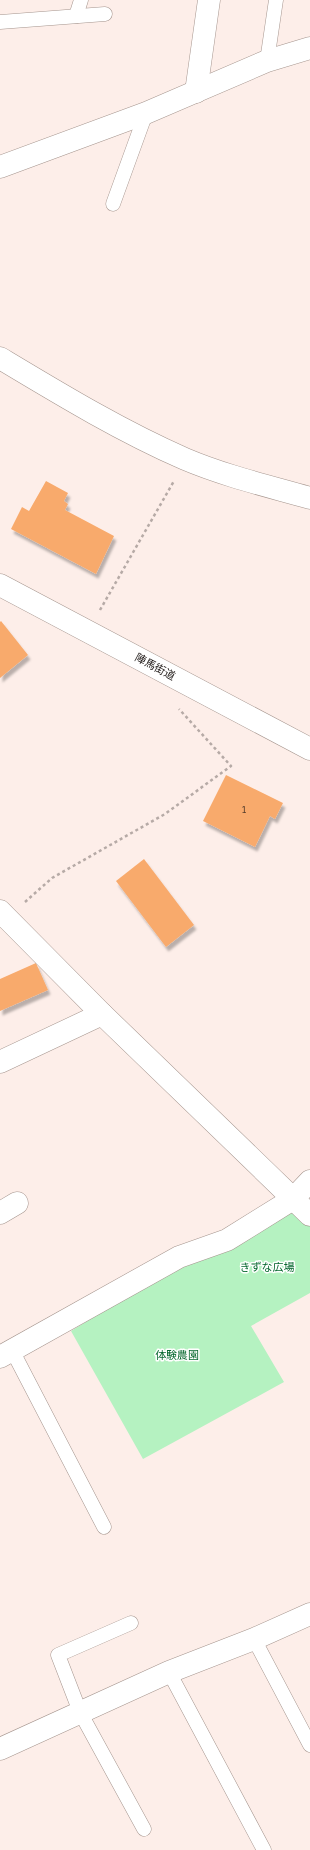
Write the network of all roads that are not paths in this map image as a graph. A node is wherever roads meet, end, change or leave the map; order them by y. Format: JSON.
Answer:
{"nodes":[{"id":1,"x":81,"y":0,"type":"edge"},
{"id":2,"x":209,"y":0,"type":"edge"},
{"id":3,"x":276,"y":0,"type":"edge"},
{"id":4,"x":105,"y":14,"type":"dead end"},
{"id":5,"x":76,"y":16,"type":"junction"},
{"id":6,"x":0,"y":22,"type":"edge"},
{"id":7,"x":310,"y":48,"type":"edge"},
{"id":8,"x":267,"y":61,"type":"junction"},
{"id":9,"x":196,"y":92,"type":"junction"},
{"id":10,"x":146,"y":113,"type":"junction"},
{"id":11,"x":0,"y":167,"type":"edge"},
{"id":12,"x":113,"y":204,"type":"dead end"},
{"id":13,"x":0,"y":358,"type":"edge"},
{"id":14,"x":310,"y":498,"type":"edge"},
{"id":15,"x":0,"y":585,"type":"edge"},
{"id":16,"x":310,"y":749,"type":"edge"},
{"id":17,"x":4,"y":915,"type":"edge"},
{"id":18,"x":102,"y":1014,"type":"junction"},
{"id":19,"x":0,"y":1062,"type":"edge"},
{"id":20,"x":310,"y":1181,"type":"edge"},
{"id":21,"x":293,"y":1199,"type":"junction"},
{"id":22,"x":310,"y":1215,"type":"edge"},
{"id":23,"x":6,"y":1353,"type":"edge"},
{"id":24,"x":104,"y":1527,"type":"dead end"},
{"id":25,"x":310,"y":1614,"type":"edge"},
{"id":26,"x":131,"y":1623,"type":"dead end"},
{"id":27,"x":254,"y":1639,"type":"junction"},
{"id":28,"x":169,"y":1672,"type":"junction"},
{"id":29,"x":80,"y":1712,"type":"junction"},
{"id":30,"x":310,"y":1745,"type":"edge"},
{"id":31,"x":0,"y":1749,"type":"edge"},
{"id":32,"x":144,"y":1829,"type":"dead end"},
{"id":33,"x":264,"y":1850,"type":"edge"}],
"edges":[{"from":1,"to":5,"type":"lane"},
{"from":2,"to":9,"type":"street"},
{"from":3,"to":8,"type":"lane"},
{"from":4,"to":5,"type":"lane"},
{"from":5,"to":6,"type":"lane"},
{"from":7,"to":8,"type":"street"},
{"from":8,"to":9,"type":"street"},
{"from":9,"to":10,"type":"street"},
{"from":10,"to":11,"type":"street"},
{"from":10,"to":12,"type":"lane"},
{"from":13,"to":14,"type":"street"},
{"from":15,"to":16,"type":"street","name":"陣馬街道"},
{"from":17,"to":18,"type":"street"},
{"from":18,"to":19,"type":"street"},
{"from":18,"to":21,"type":"street"},
{"from":20,"to":21,"type":"street"},
{"from":21,"to":22,"type":"street"},
{"from":21,"to":23,"type":"street"},
{"from":23,"to":24,"type":"lane"},
{"from":25,"to":27,"type":"street"},
{"from":26,"to":29,"type":"lane"},
{"from":27,"to":28,"type":"street"},
{"from":27,"to":30,"type":"lane"},
{"from":28,"to":29,"type":"street"},
{"from":28,"to":33,"type":"lane"},
{"from":29,"to":31,"type":"street"},
{"from":29,"to":32,"type":"lane"}]}
